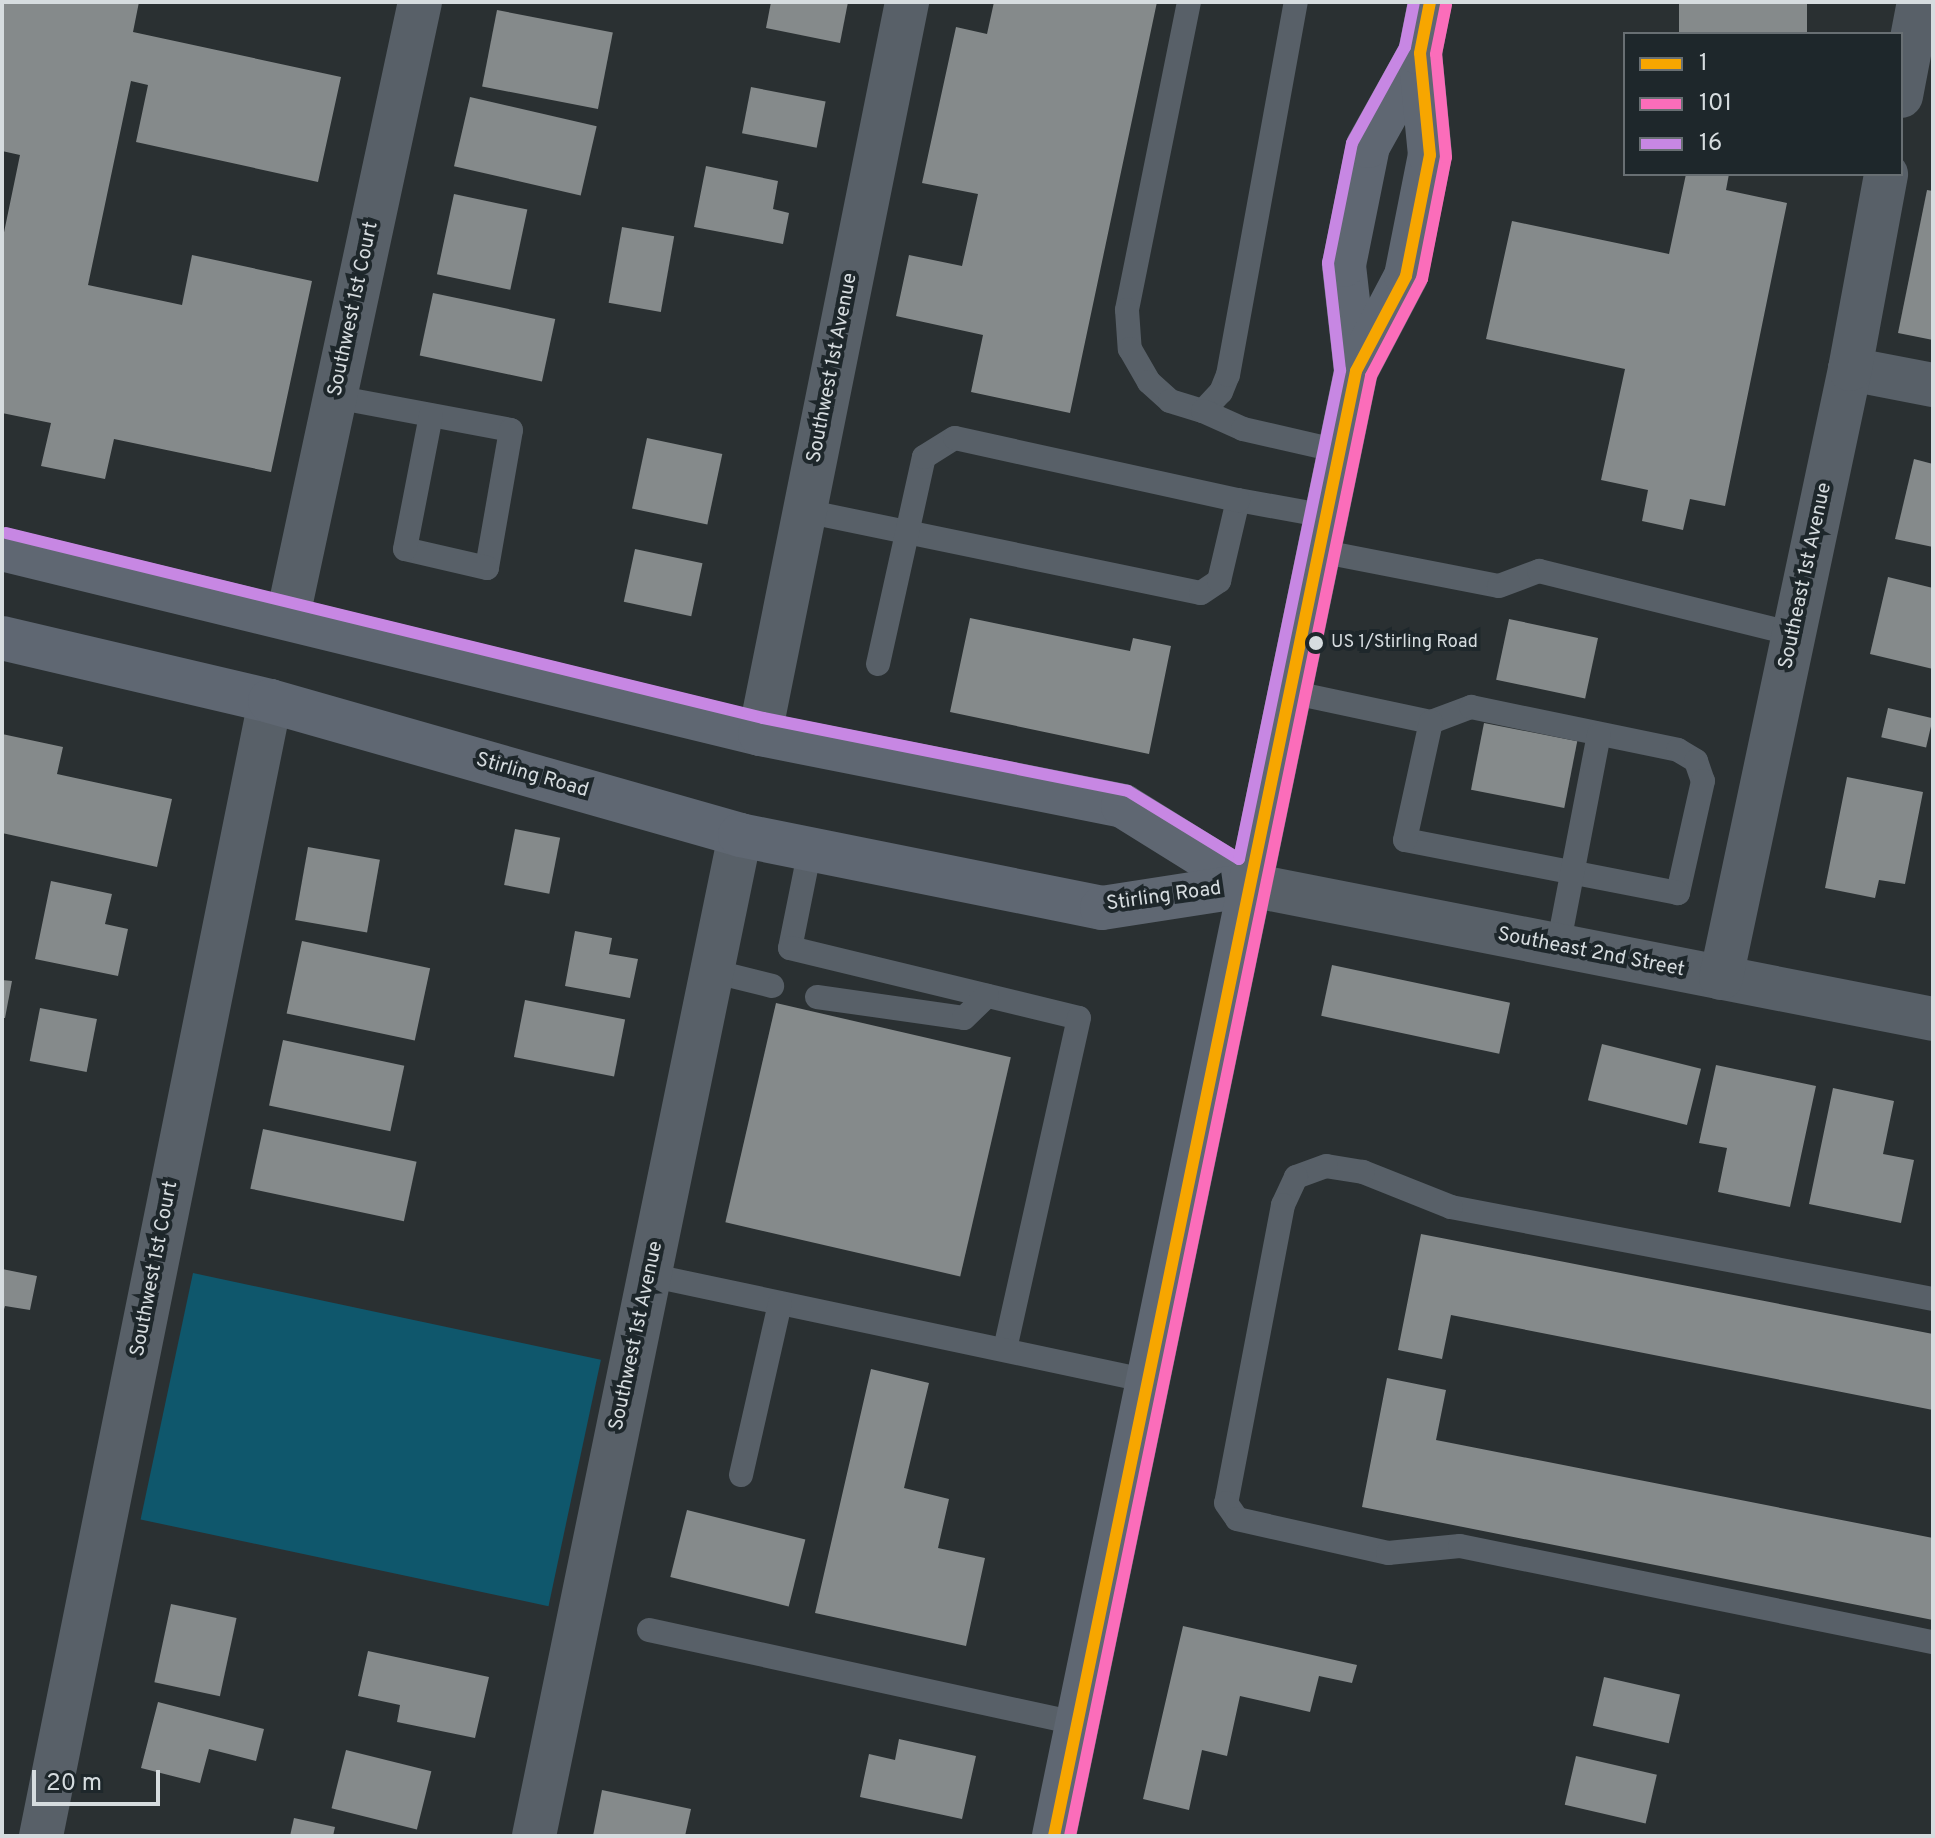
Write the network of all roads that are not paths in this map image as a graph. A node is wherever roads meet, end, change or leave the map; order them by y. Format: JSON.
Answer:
{"nodes":[{"id":1,"x":420,"y":2,"type":"edge"},
{"id":2,"x":907,"y":2,"type":"edge"},
{"id":3,"x":1189,"y":2,"type":"edge"},
{"id":4,"x":1296,"y":2,"type":"edge"},
{"id":5,"x":1430,"y":2,"type":"edge"},
{"id":6,"x":1919,"y":2,"type":"edge"},
{"id":7,"x":1420,"y":53,"type":"junction"},
{"id":8,"x":1903,"y":86,"type":"edge"},
{"id":9,"x":1886,"y":176,"type":"edge"},
{"id":10,"x":1850,"y":369,"type":"junction"},
{"id":11,"x":1356,"y":371,"type":"junction"},
{"id":12,"x":1933,"y":385,"type":"edge"},
{"id":13,"x":335,"y":397,"type":"junction"},
{"id":14,"x":1203,"y":411,"type":"junction"},
{"id":15,"x":431,"y":415,"type":"junction"},
{"id":16,"x":1339,"y":451,"type":"junction"},
{"id":17,"x":1238,"y":500,"type":"junction"},
{"id":18,"x":805,"y":511,"type":"junction"},
{"id":19,"x":904,"y":532,"type":"junction"},
{"id":20,"x":1322,"y":533,"type":"junction"},
{"id":21,"x":2,"y":549,"type":"edge"},
{"id":22,"x":288,"y":616,"type":"junction"},
{"id":23,"x":1794,"y":634,"type":"junction"},
{"id":24,"x":2,"y":638,"type":"edge"},
{"id":25,"x":878,"y":664,"type":"dead end"},
{"id":26,"x":1290,"y":692,"type":"junction"},
{"id":27,"x":270,"y":701,"type":"junction"},
{"id":28,"x":1431,"y":722,"type":"junction"},
{"id":29,"x":760,"y":734,"type":"junction"},
{"id":30,"x":1599,"y":735,"type":"junction"},
{"id":31,"x":740,"y":835,"type":"junction"},
{"id":32,"x":810,"y":849,"type":"junction"},
{"id":33,"x":1570,"y":871,"type":"junction"},
{"id":34,"x":1250,"y":885,"type":"junction"},
{"id":35,"x":1558,"y":947,"type":"junction"},
{"id":36,"x":712,"y":971,"type":"junction"},
{"id":37,"x":1721,"y":978,"type":"junction"},
{"id":38,"x":772,"y":986,"type":"dead end"},
{"id":39,"x":987,"y":996,"type":"junction"},
{"id":40,"x":817,"y":997,"type":"dead end"},
{"id":41,"x":1933,"y":1019,"type":"edge"},
{"id":42,"x":649,"y":1275,"type":"junction"},
{"id":43,"x":1933,"y":1299,"type":"edge"},
{"id":44,"x":780,"y":1303,"type":"junction"},
{"id":45,"x":1005,"y":1350,"type":"junction"},
{"id":46,"x":1149,"y":1381,"type":"junction"},
{"id":47,"x":741,"y":1475,"type":"dead end"},
{"id":48,"x":649,"y":1630,"type":"dead end"},
{"id":49,"x":1933,"y":1642,"type":"edge"},
{"id":50,"x":1077,"y":1723,"type":"junction"},
{"id":51,"x":41,"y":1836,"type":"edge"},
{"id":52,"x":534,"y":1836,"type":"edge"},
{"id":53,"x":1054,"y":1836,"type":"edge"}],
"edges":[{"from":1,"to":13,"type":"street","name":"Southwest 1st Court"},
{"from":2,"to":18,"type":"street","name":"Southwest 1st Avenue"},
{"from":3,"to":14,"type":"lane"},
{"from":4,"to":14,"type":"lane"},
{"from":5,"to":7,"type":"main road"},
{"from":6,"to":8,"type":"street"},
{"from":7,"to":11,"type":"main road"},
{"from":7,"to":11,"type":"main road"},
{"from":9,"to":10,"type":"street","name":"Southeast 1st Avenue"},
{"from":10,"to":12,"type":"street"},
{"from":10,"to":23,"type":"street","name":"Southeast 1st Avenue"},
{"from":11,"to":16,"type":"main road"},
{"from":13,"to":15,"type":"lane"},
{"from":13,"to":22,"type":"street","name":"Southwest 1st Court"},
{"from":14,"to":16,"type":"lane"},
{"from":15,"to":15,"type":"lane"},
{"from":16,"to":20,"type":"main road"},
{"from":17,"to":19,"type":"lane"},
{"from":17,"to":19,"type":"lane"},
{"from":17,"to":20,"type":"lane"},
{"from":18,"to":19,"type":"lane"},
{"from":18,"to":29,"type":"street","name":"Southwest 1st Avenue"},
{"from":19,"to":25,"type":"lane"},
{"from":20,"to":23,"type":"lane"},
{"from":20,"to":26,"type":"main road"},
{"from":21,"to":22,"type":"main road","name":"Stirling Road"},
{"from":22,"to":29,"type":"main road","name":"Stirling Road"},
{"from":23,"to":37,"type":"street","name":"Southeast 1st Avenue"},
{"from":24,"to":27,"type":"main road","name":"Stirling Road"},
{"from":26,"to":28,"type":"lane"},
{"from":26,"to":34,"type":"main road"},
{"from":27,"to":31,"type":"main road","name":"Stirling Road"},
{"from":27,"to":51,"type":"street","name":"Southwest 1st Court"},
{"from":28,"to":30,"type":"lane"},
{"from":28,"to":33,"type":"lane"},
{"from":29,"to":34,"type":"main road","name":"Stirling Road"},
{"from":30,"to":33,"type":"lane"},
{"from":30,"to":33,"type":"lane"},
{"from":31,"to":32,"type":"main road","name":"Stirling Road"},
{"from":31,"to":36,"type":"street","name":"Southwest 1st Avenue"},
{"from":32,"to":34,"type":"main road","name":"Stirling Road"},
{"from":32,"to":39,"type":"lane"},
{"from":33,"to":35,"type":"lane"},
{"from":34,"to":35,"type":"street","name":"Southeast 2nd Street"},
{"from":34,"to":46,"type":"main road"},
{"from":35,"to":37,"type":"street","name":"Southeast 2nd Street"},
{"from":36,"to":38,"type":"lane"},
{"from":36,"to":42,"type":"street","name":"Southwest 1st Avenue"},
{"from":37,"to":41,"type":"street","name":"Southeast 2nd Street"},
{"from":39,"to":40,"type":"lane"},
{"from":39,"to":45,"type":"lane"},
{"from":42,"to":44,"type":"lane"},
{"from":42,"to":52,"type":"street","name":"Southwest 1st Avenue"},
{"from":43,"to":49,"type":"lane"},
{"from":44,"to":45,"type":"lane"},
{"from":44,"to":47,"type":"lane"},
{"from":45,"to":46,"type":"lane"},
{"from":46,"to":50,"type":"main road"},
{"from":48,"to":50,"type":"lane"},
{"from":50,"to":53,"type":"main road"}]}
